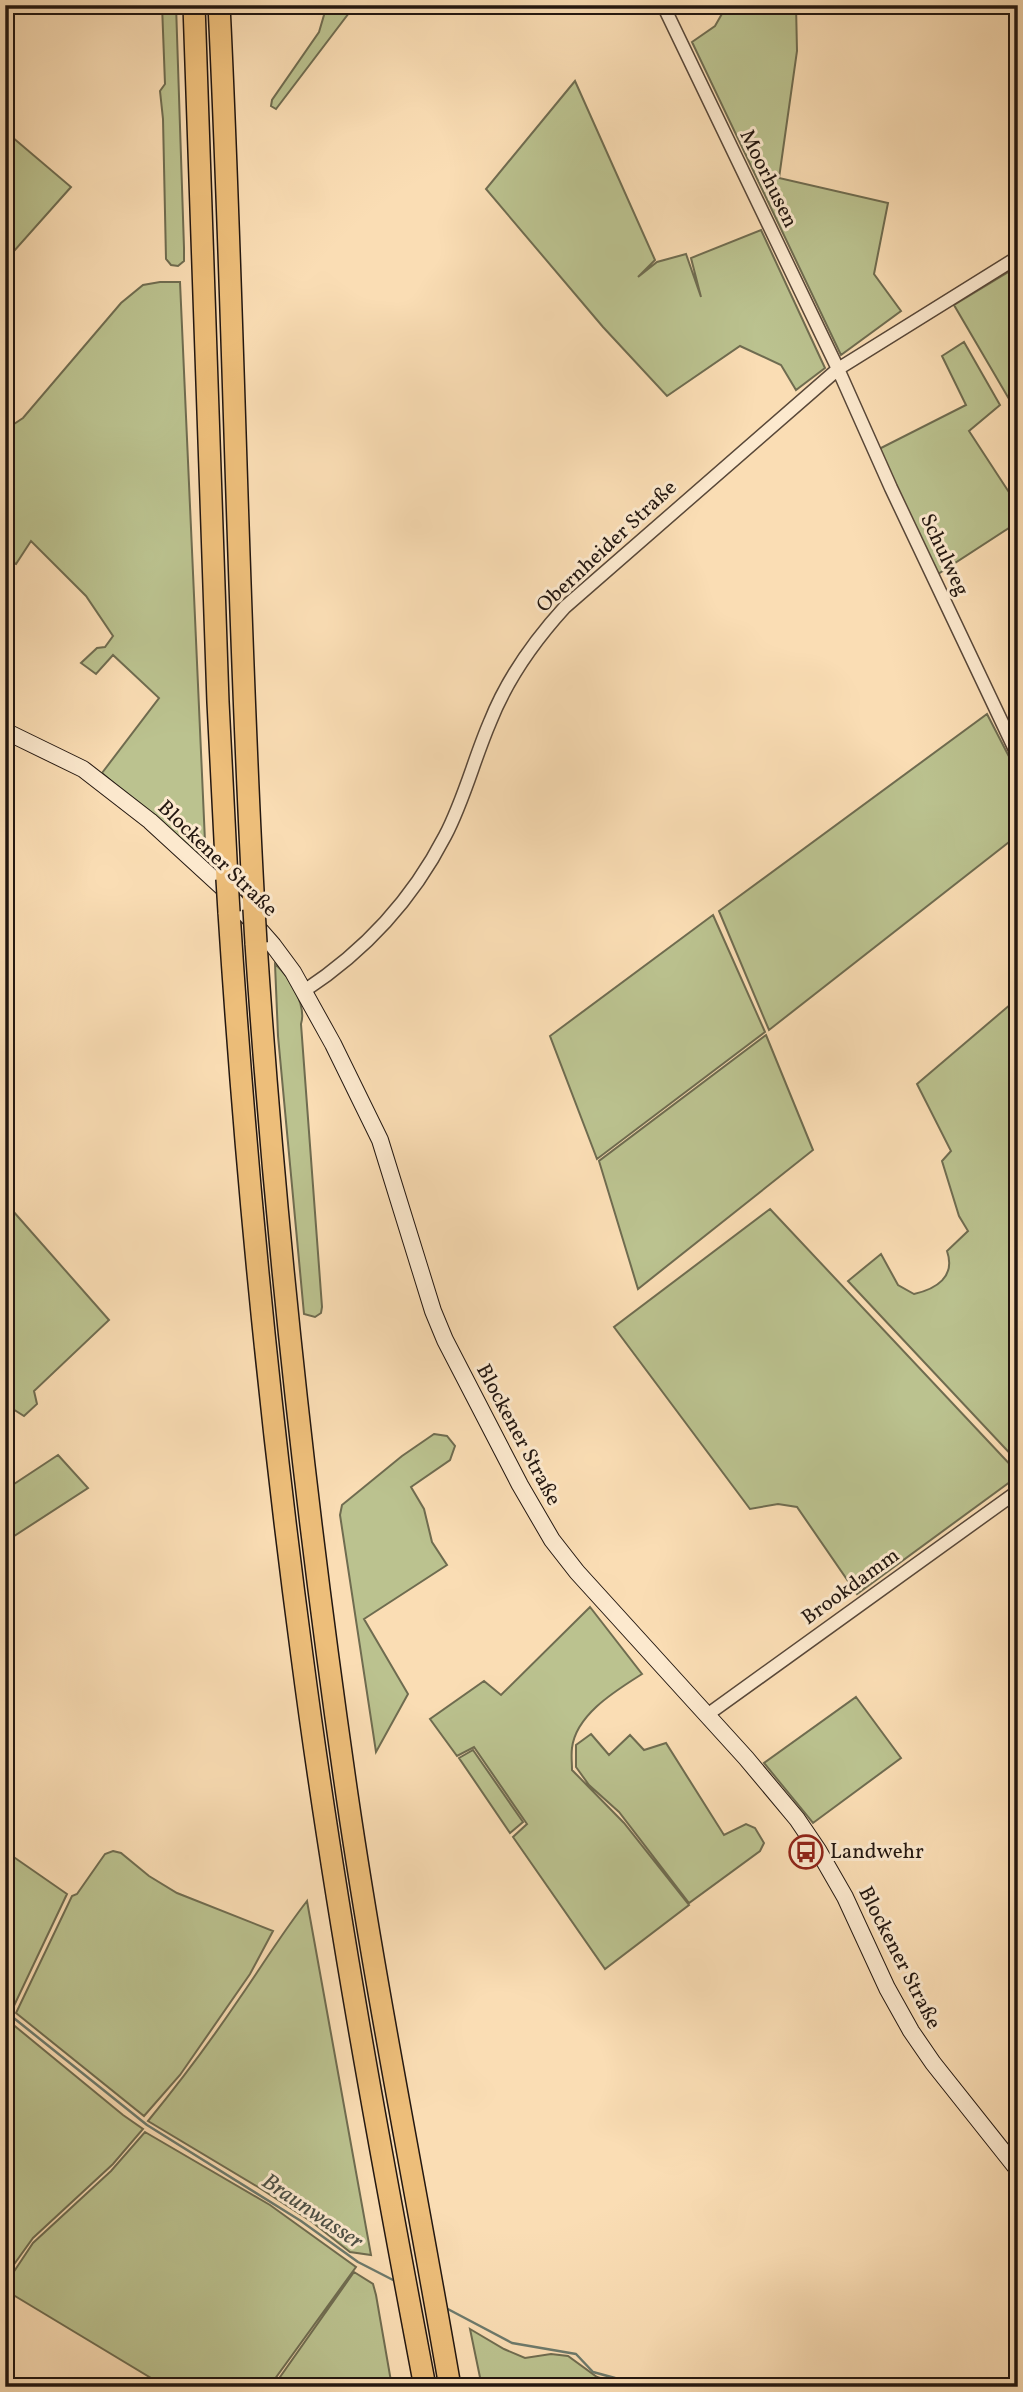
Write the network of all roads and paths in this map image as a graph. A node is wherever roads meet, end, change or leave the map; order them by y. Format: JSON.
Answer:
{"nodes":[{"id":1,"x":194,"y":5,"type":"edge"},
{"id":2,"x":219,"y":5,"type":"edge"},
{"id":3,"x":663,"y":5,"type":"edge"},
{"id":4,"x":1018,"y":257,"type":"edge"},
{"id":5,"x":838,"y":369,"type":"junction"},
{"id":6,"x":5,"y":731,"type":"edge"},
{"id":7,"x":1018,"y":756,"type":"edge"},
{"id":8,"x":304,"y":992,"type":"junction"},
{"id":9,"x":1018,"y":1491,"type":"edge"},
{"id":10,"x":707,"y":1715,"type":"junction"},
{"id":11,"x":1018,"y":2170,"type":"edge"},
{"id":12,"x":425,"y":2387,"type":"edge"},
{"id":13,"x":450,"y":2387,"type":"edge"}],
"edges":[{"from":1,"to":12,"type":"highway","bridge":true},
{"from":2,"to":13,"type":"highway","bridge":true},
{"from":3,"to":5,"type":"street","name":"Moorhusen"},
{"from":4,"to":5,"type":"street","name":"Obernheider Straße"},
{"from":5,"to":7,"type":"street","name":"Schulweg"},
{"from":5,"to":8,"type":"street","name":"Obernheider Straße"},
{"from":6,"to":8,"type":"street","name":"Blockener Straße"},
{"from":8,"to":10,"type":"street","name":"Blockener Straße"},
{"from":9,"to":10,"type":"street","name":"Brookdamm"},
{"from":10,"to":11,"type":"street","name":"Blockener Straße"}]}
